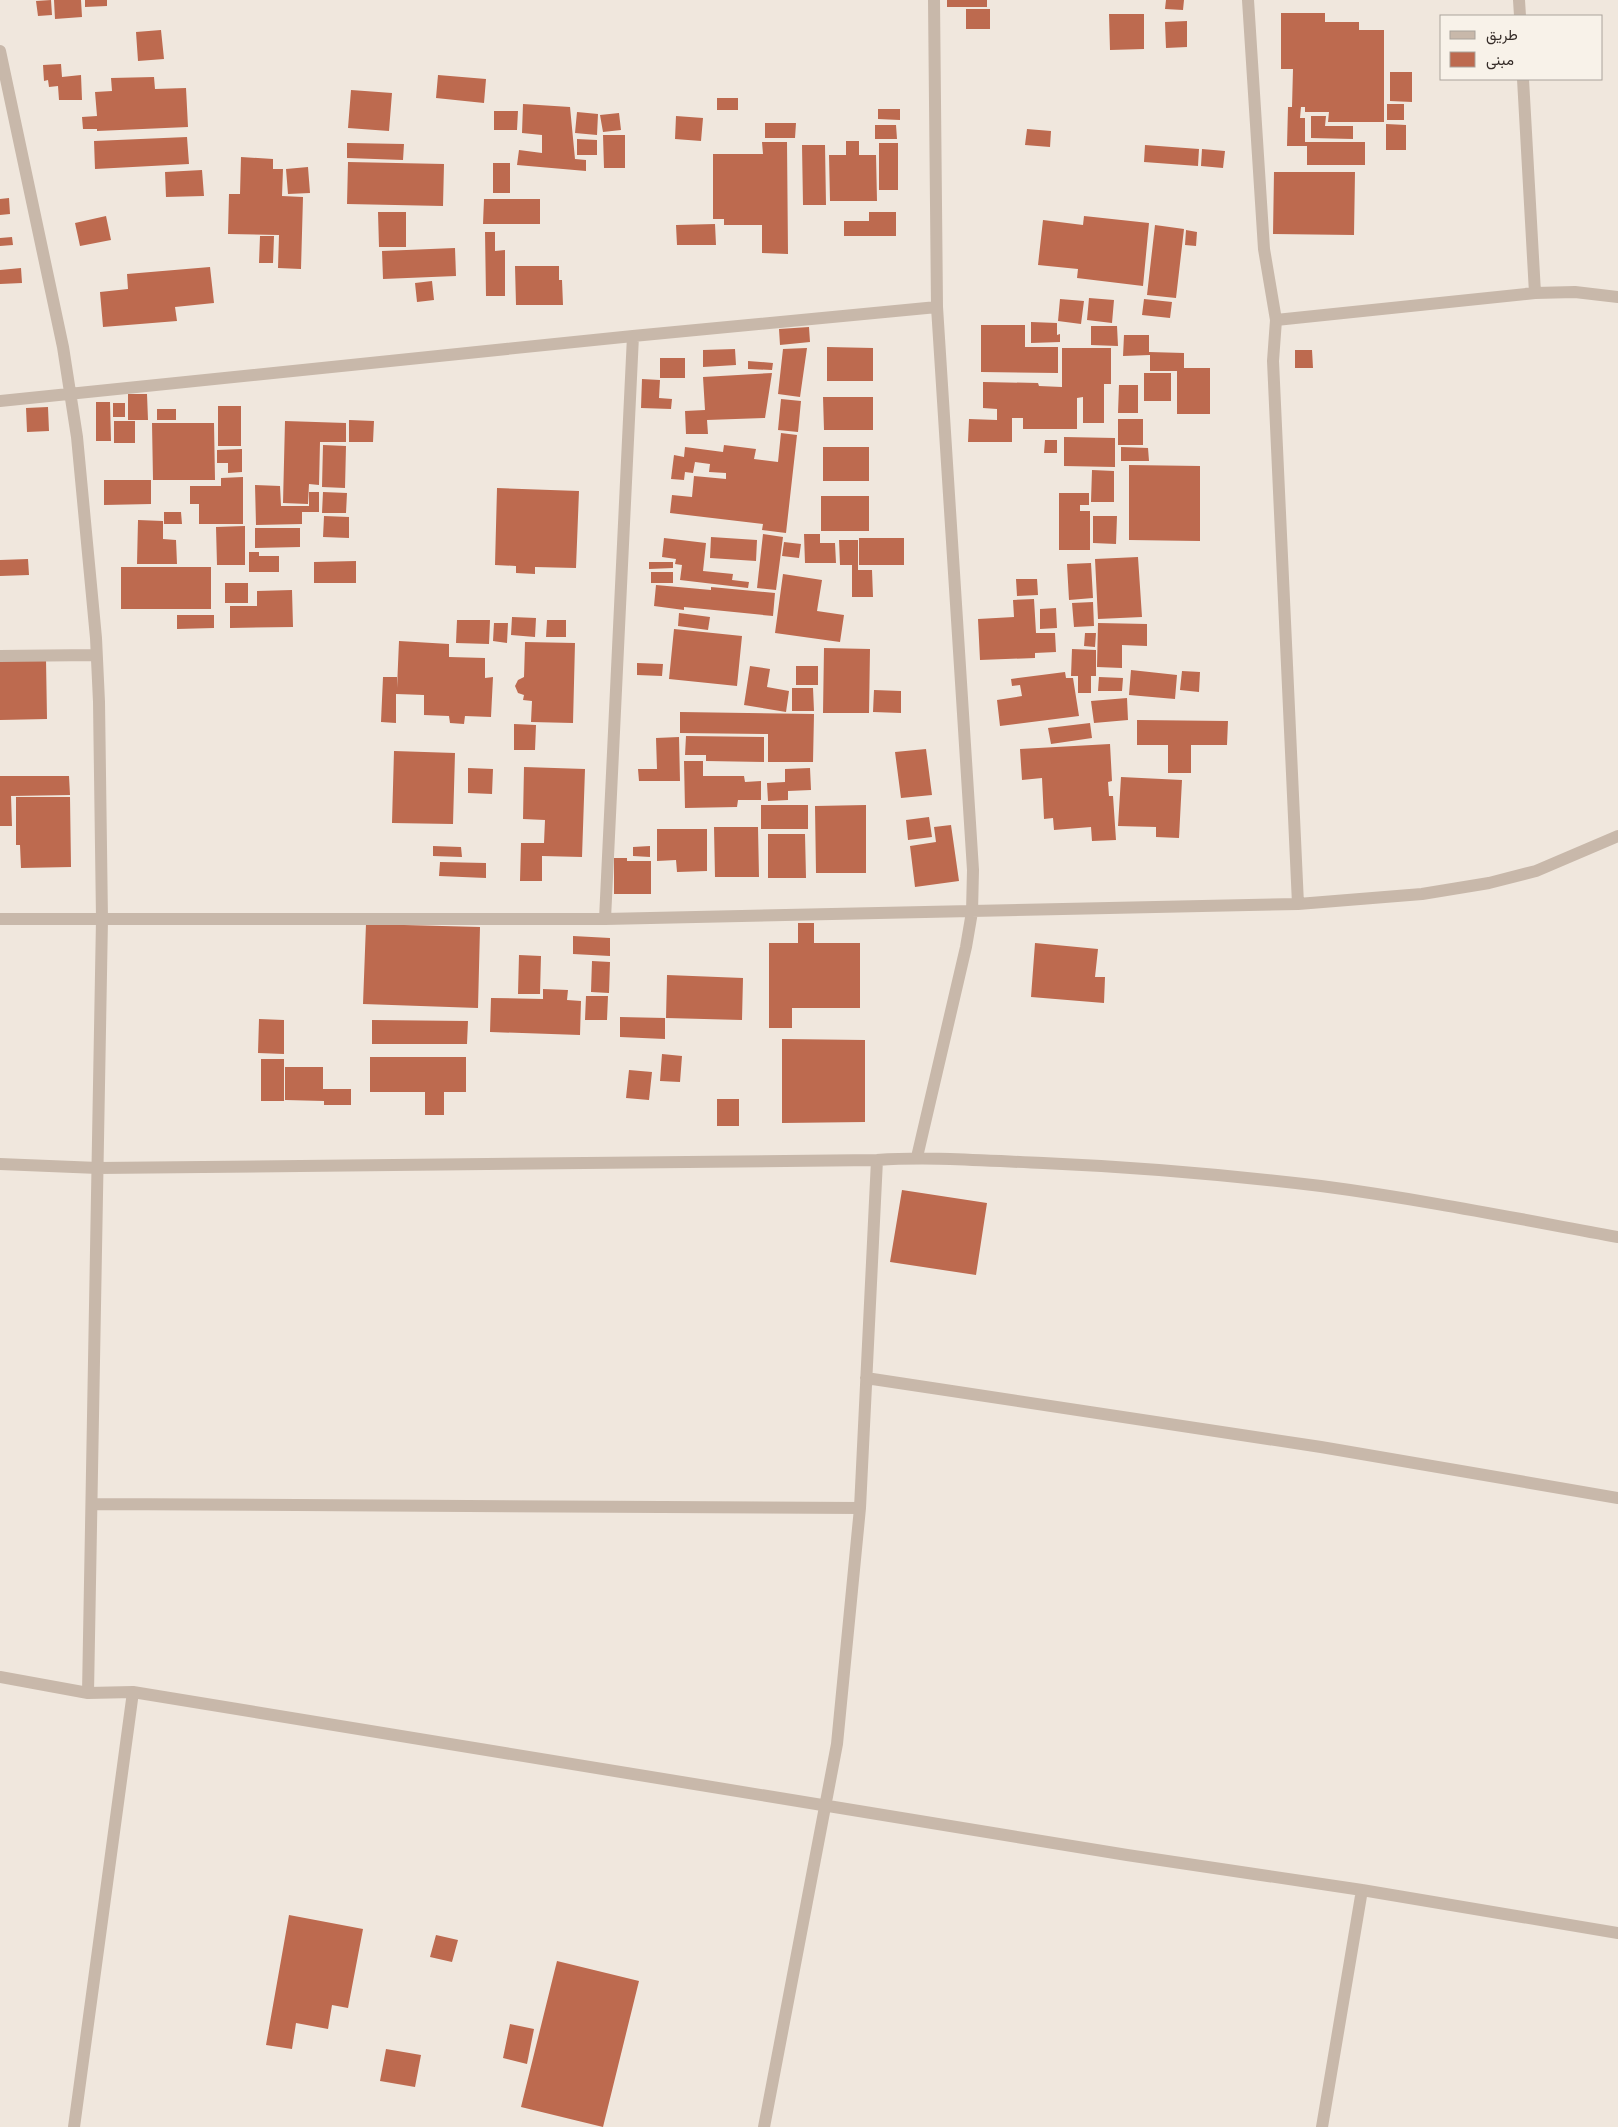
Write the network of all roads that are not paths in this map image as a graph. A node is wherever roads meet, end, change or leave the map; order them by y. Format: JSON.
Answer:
{"nodes":[{"id":1,"x":934,"y":0,"type":"edge"},
{"id":2,"x":1248,"y":0,"type":"edge"},
{"id":3,"x":1519,"y":0,"type":"edge"},
{"id":4,"x":1520,"y":15,"type":"edge"},
{"id":5,"x":0,"y":52,"type":"edge"},
{"id":6,"x":1524,"y":80,"type":"edge"},
{"id":7,"x":1535,"y":293,"type":"junction"},
{"id":8,"x":1618,"y":297,"type":"edge"},
{"id":9,"x":938,"y":307,"type":"junction"},
{"id":10,"x":1276,"y":320,"type":"junction"},
{"id":11,"x":633,"y":336,"type":"junction"},
{"id":12,"x":71,"y":394,"type":"junction"},
{"id":13,"x":0,"y":401,"type":"edge"},
{"id":14,"x":0,"y":656,"type":"edge"},
{"id":15,"x":95,"y":656,"type":"junction"},
{"id":16,"x":1618,"y":836,"type":"edge"},
{"id":17,"x":1298,"y":904,"type":"junction"},
{"id":18,"x":972,"y":912,"type":"junction"},
{"id":19,"x":0,"y":919,"type":"edge"},
{"id":20,"x":102,"y":919,"type":"junction"},
{"id":21,"x":605,"y":919,"type":"junction"},
{"id":22,"x":917,"y":1157,"type":"junction"},
{"id":23,"x":877,"y":1160,"type":"junction"},
{"id":24,"x":0,"y":1164,"type":"edge"},
{"id":25,"x":98,"y":1168,"type":"junction"},
{"id":26,"x":1618,"y":1237,"type":"edge"},
{"id":27,"x":866,"y":1378,"type":"junction"},
{"id":28,"x":1618,"y":1498,"type":"edge"},
{"id":29,"x":93,"y":1504,"type":"junction"},
{"id":30,"x":860,"y":1508,"type":"junction"},
{"id":31,"x":0,"y":1677,"type":"edge"},
{"id":32,"x":133,"y":1692,"type":"junction"},
{"id":33,"x":88,"y":1693,"type":"junction"},
{"id":34,"x":826,"y":1806,"type":"junction"},
{"id":35,"x":1362,"y":1890,"type":"junction"},
{"id":36,"x":1618,"y":1932,"type":"edge"},
{"id":37,"x":74,"y":2127,"type":"edge"},
{"id":38,"x":764,"y":2127,"type":"edge"},
{"id":39,"x":1322,"y":2127,"type":"edge"}],
"edges":[{"from":1,"to":9,"type":"street"},
{"from":2,"to":10,"type":"street"},
{"from":3,"to":4,"type":"street"},
{"from":5,"to":12,"type":"street"},
{"from":6,"to":7,"type":"street"},
{"from":7,"to":8,"type":"street"},
{"from":7,"to":10,"type":"street"},
{"from":9,"to":11,"type":"street"},
{"from":9,"to":18,"type":"street"},
{"from":10,"to":17,"type":"street"},
{"from":11,"to":12,"type":"street"},
{"from":11,"to":21,"type":"street"},
{"from":12,"to":13,"type":"street"},
{"from":12,"to":15,"type":"street"},
{"from":14,"to":15,"type":"street"},
{"from":15,"to":20,"type":"street"},
{"from":16,"to":17,"type":"street"},
{"from":17,"to":18,"type":"street"},
{"from":18,"to":21,"type":"street"},
{"from":18,"to":22,"type":"street"},
{"from":19,"to":20,"type":"street"},
{"from":20,"to":21,"type":"street"},
{"from":20,"to":25,"type":"street"},
{"from":22,"to":23,"type":"street"},
{"from":22,"to":26,"type":"street"},
{"from":23,"to":25,"type":"street"},
{"from":23,"to":27,"type":"street"},
{"from":24,"to":25,"type":"street"},
{"from":25,"to":29,"type":"street"},
{"from":27,"to":28,"type":"street"},
{"from":27,"to":30,"type":"street"},
{"from":29,"to":30,"type":"street"},
{"from":29,"to":33,"type":"street"},
{"from":30,"to":34,"type":"street"},
{"from":31,"to":33,"type":"street"},
{"from":32,"to":33,"type":"street"},
{"from":32,"to":34,"type":"street"},
{"from":32,"to":37,"type":"street"},
{"from":34,"to":35,"type":"street"},
{"from":34,"to":38,"type":"street"},
{"from":35,"to":36,"type":"street"},
{"from":35,"to":39,"type":"street"}]}
